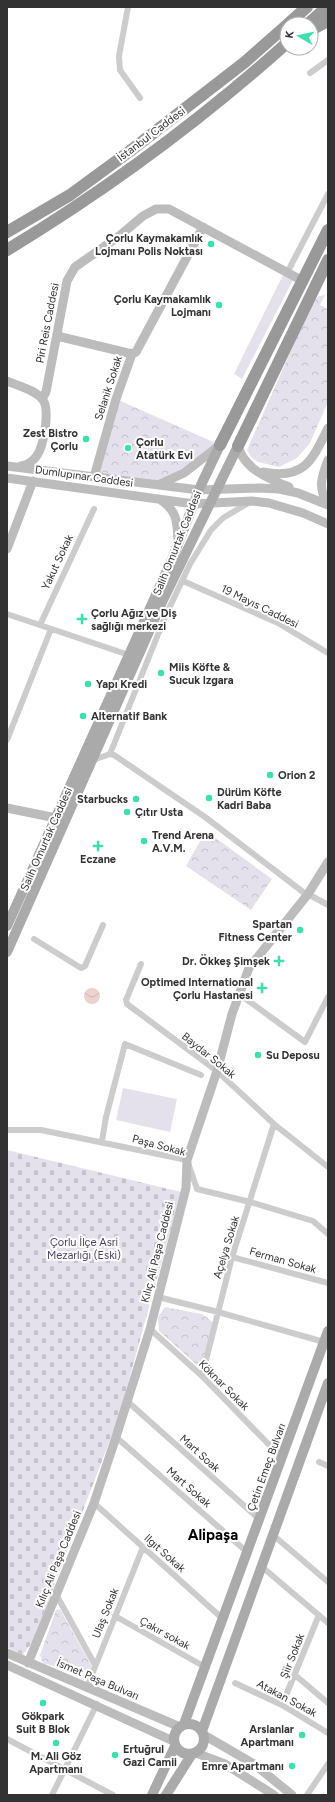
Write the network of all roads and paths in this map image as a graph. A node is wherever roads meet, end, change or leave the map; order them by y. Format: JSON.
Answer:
{"nodes":[{"id":1,"x":128,"y":7,"type":"edge"},
{"id":2,"x":307,"y":7,"type":"edge"},
{"id":3,"x":327,"y":7,"type":"edge"},
{"id":4,"x":297,"y":16,"type":"edge"},
{"id":5,"x":317,"y":16,"type":"edge"},
{"id":6,"x":328,"y":21,"type":"edge"},
{"id":7,"x":319,"y":26,"type":"edge"},
{"id":8,"x":279,"y":32,"type":"edge"},
{"id":9,"x":279,"y":50,"type":"edge"},
{"id":10,"x":279,"y":54,"type":"edge"},
{"id":11,"x":328,"y":60,"type":"edge"},
{"id":12,"x":257,"y":70,"type":"junction"},
{"id":13,"x":310,"y":73,"type":"dead end"},
{"id":14,"x":140,"y":98,"type":"dead end"},
{"id":15,"x":328,"y":194,"type":"edge"},
{"id":16,"x":204,"y":227,"type":"junction"},
{"id":17,"x":328,"y":230,"type":"edge"},
{"id":18,"x":7,"y":232,"type":"edge"},
{"id":19,"x":7,"y":250,"type":"edge"},
{"id":20,"x":328,"y":260,"type":"edge"},
{"id":21,"x":287,"y":273,"type":"junction"},
{"id":22,"x":303,"y":281,"type":"junction"},
{"id":23,"x":57,"y":336,"type":"junction"},
{"id":24,"x":132,"y":354,"type":"junction"},
{"id":25,"x":7,"y":381,"type":"edge"},
{"id":26,"x":42,"y":399,"type":"junction"},
{"id":27,"x":328,"y":428,"type":"edge"},
{"id":28,"x":220,"y":445,"type":"junction"},
{"id":29,"x":238,"y":446,"type":"junction"},
{"id":30,"x":40,"y":452,"type":"junction"},
{"id":31,"x":328,"y":460,"type":"edge"},
{"id":32,"x":7,"y":466,"type":"edge"},
{"id":33,"x":18,"y":467,"type":"junction"},
{"id":34,"x":45,"y":470,"type":"junction"},
{"id":35,"x":256,"y":470,"type":"junction"},
{"id":36,"x":94,"y":477,"type":"junction"},
{"id":37,"x":7,"y":478,"type":"edge"},
{"id":38,"x":33,"y":481,"type":"junction"},
{"id":39,"x":158,"y":485,"type":"junction"},
{"id":40,"x":218,"y":489,"type":"junction"},
{"id":41,"x":199,"y":490,"type":"junction"},
{"id":42,"x":158,"y":498,"type":"junction"},
{"id":43,"x":252,"y":501,"type":"junction"},
{"id":44,"x":212,"y":502,"type":"junction"},
{"id":45,"x":194,"y":504,"type":"junction"},
{"id":46,"x":326,"y":504,"type":"edge"},
{"id":47,"x":94,"y":509,"type":"dead end"},
{"id":48,"x":328,"y":524,"type":"edge"},
{"id":49,"x":178,"y":542,"type":"junction"},
{"id":50,"x":7,"y":549,"type":"edge"},
{"id":51,"x":183,"y":581,"type":"junction"},
{"id":52,"x":7,"y":614,"type":"edge"},
{"id":53,"x":40,"y":625,"type":"junction"},
{"id":54,"x":51,"y":629,"type":"junction"},
{"id":55,"x":328,"y":653,"type":"edge"},
{"id":56,"x":129,"y":655,"type":"junction"},
{"id":57,"x":7,"y":740,"type":"edge"},
{"id":58,"x":110,"y":754,"type":"junction"},
{"id":59,"x":93,"y":760,"type":"junction"},
{"id":60,"x":7,"y":808,"type":"edge"},
{"id":61,"x":56,"y":818,"type":"junction"},
{"id":62,"x":328,"y":862,"type":"edge"},
{"id":63,"x":307,"y":894,"type":"junction"},
{"id":64,"x":328,"y":905,"type":"edge"},
{"id":65,"x":8,"y":923,"type":"edge"},
{"id":66,"x":103,"y":925,"type":"dead end"},
{"id":67,"x":34,"y":939,"type":"dead end"},
{"id":68,"x":7,"y":952,"type":"edge"},
{"id":69,"x":141,"y":964,"type":"dead end"},
{"id":70,"x":239,"y":994,"type":"junction"},
{"id":71,"x":328,"y":997,"type":"edge"},
{"id":72,"x":217,"y":1071,"type":"junction"},
{"id":73,"x":201,"y":1074,"type":"dead end"},
{"id":74,"x":274,"y":1124,"type":"junction"},
{"id":75,"x":7,"y":1130,"type":"edge"},
{"id":76,"x":102,"y":1141,"type":"junction"},
{"id":77,"x":187,"y":1160,"type":"junction"},
{"id":78,"x":328,"y":1167,"type":"edge"},
{"id":79,"x":250,"y":1202,"type":"junction"},
{"id":80,"x":328,"y":1234,"type":"edge"},
{"id":81,"x":232,"y":1257,"type":"junction"},
{"id":82,"x":328,"y":1283,"type":"edge"},
{"id":83,"x":158,"y":1297,"type":"junction"},
{"id":84,"x":218,"y":1312,"type":"junction"},
{"id":85,"x":150,"y":1329,"type":"junction"},
{"id":86,"x":328,"y":1331,"type":"edge"},
{"id":87,"x":324,"y":1342,"type":"junction"},
{"id":88,"x":202,"y":1376,"type":"junction"},
{"id":89,"x":328,"y":1384,"type":"edge"},
{"id":90,"x":127,"y":1402,"type":"junction"},
{"id":91,"x":116,"y":1437,"type":"junction"},
{"id":92,"x":282,"y":1458,"type":"junction"},
{"id":93,"x":319,"y":1462,"type":"dead end"},
{"id":94,"x":328,"y":1466,"type":"edge"},
{"id":95,"x":94,"y":1503,"type":"junction"},
{"id":96,"x":259,"y":1519,"type":"junction"},
{"id":97,"x":273,"y":1535,"type":"junction"},
{"id":98,"x":143,"y":1547,"type":"junction"},
{"id":99,"x":247,"y":1552,"type":"junction"},
{"id":100,"x":261,"y":1566,"type":"junction"},
{"id":101,"x":328,"y":1582,"type":"edge"},
{"id":102,"x":57,"y":1596,"type":"junction"},
{"id":103,"x":319,"y":1615,"type":"junction"},
{"id":104,"x":115,"y":1616,"type":"junction"},
{"id":105,"x":223,"y":1618,"type":"junction"},
{"id":106,"x":328,"y":1623,"type":"edge"},
{"id":107,"x":7,"y":1653,"type":"edge"},
{"id":108,"x":28,"y":1663,"type":"junction"},
{"id":109,"x":7,"y":1665,"type":"edge"},
{"id":110,"x":95,"y":1665,"type":"junction"},
{"id":111,"x":205,"y":1667,"type":"junction"},
{"id":112,"x":295,"y":1675,"type":"junction"},
{"id":113,"x":235,"y":1683,"type":"dead end"},
{"id":114,"x":87,"y":1687,"type":"junction"},
{"id":115,"x":328,"y":1703,"type":"edge"},
{"id":116,"x":96,"y":1704,"type":"junction"},
{"id":117,"x":282,"y":1705,"type":"junction"},
{"id":118,"x":182,"y":1726,"type":"junction"},
{"id":119,"x":203,"y":1733,"type":"junction"},
{"id":120,"x":328,"y":1733,"type":"edge"},
{"id":121,"x":7,"y":1739,"type":"edge"},
{"id":122,"x":174,"y":1743,"type":"junction"},
{"id":123,"x":194,"y":1753,"type":"junction"},
{"id":124,"x":328,"y":1764,"type":"edge"},
{"id":125,"x":65,"y":1770,"type":"junction"},
{"id":126,"x":52,"y":1795,"type":"edge"},
{"id":127,"x":113,"y":1795,"type":"edge"},
{"id":128,"x":152,"y":1795,"type":"edge"},
{"id":129,"x":166,"y":1795,"type":"edge"},
{"id":130,"x":274,"y":1795,"type":"edge"},
{"id":131,"x":292,"y":1795,"type":"edge"},
{"id":132,"x":307,"y":1795,"type":"edge"}],
"edges":[{"from":1,"to":14,"type":"street"},
{"from":2,"to":4,"type":"highway","name":"İstanbul Caddesi"},
{"from":3,"to":5,"type":"highway"},
{"from":6,"to":7,"type":"highway"},
{"from":8,"to":18,"type":"highway","name":"İstanbul Caddesi"},
{"from":9,"to":12,"type":"highway","name":"İstanbul Caddesi"},
{"from":10,"to":12,"type":"highway"},
{"from":11,"to":13,"type":"street"},
{"from":12,"to":19,"type":"highway","name":"İstanbul Caddesi"},
{"from":15,"to":21,"type":"street"},
{"from":16,"to":21,"type":"main road","name":"Piri Reis Caddesi"},
{"from":16,"to":23,"type":"main road","name":"Piri Reis Caddesi"},
{"from":16,"to":24,"type":"main road","name":"Selanik Sokak"},
{"from":17,"to":22,"type":"highway","name":"Salih Omurtak Caddesi"},
{"from":20,"to":29,"type":"highway","name":"Salih Omurtak Caddesi"},
{"from":21,"to":22,"type":"main road","name":"Piri Reis Caddesi"},
{"from":22,"to":28,"type":"highway","name":"Salih Omurtak Caddesi"},
{"from":23,"to":24,"type":"main road"},
{"from":23,"to":26,"type":"main road","name":"Piri Reis Caddesi"},
{"from":24,"to":36,"type":"main road","name":"Selanik Sokak"},
{"from":25,"to":26,"type":"main road"},
{"from":26,"to":30,"type":"main road"},
{"from":27,"to":35,"type":"main road"},
{"from":28,"to":39,"type":"main road"},
{"from":28,"to":41,"type":"main road","name":"Salih Omurtak Caddesi"},
{"from":29,"to":35,"type":"main road"},
{"from":29,"to":40,"type":"main road","name":"Salih Omurtak Caddesi"},
{"from":30,"to":33,"type":"main road"},
{"from":30,"to":34,"type":"main road"},
{"from":31,"to":46,"type":"main road"},
{"from":32,"to":33,"type":"main road","name":"Dumlupınar Caddesi"},
{"from":33,"to":34,"type":"main road","name":"Dumlupınar Caddesi"},
{"from":34,"to":36,"type":"main road","name":"Dumlupınar Caddesi"},
{"from":35,"to":46,"type":"main road"},
{"from":36,"to":39,"type":"main road","name":"Dumlupınar Caddesi"},
{"from":37,"to":38,"type":"main road","name":"Dumlupınar Caddesi"},
{"from":38,"to":42,"type":"main road","name":"Dumlupınar Caddesi"},
{"from":38,"to":50,"type":"main road"},
{"from":39,"to":41,"type":"main road","name":"Dumlupınar Caddesi"},
{"from":40,"to":41,"type":"main road","name":"Dumlupınar Caddesi"},
{"from":40,"to":44,"type":"main road","name":"Salih Omurtak Caddesi"},
{"from":40,"to":46,"type":"main road","name":"Dumlupınar Caddesi"},
{"from":41,"to":45,"type":"main road","name":"Salih Omurtak Caddesi"},
{"from":42,"to":45,"type":"main road","name":"Dumlupınar Caddesi"},
{"from":42,"to":49,"type":"main road"},
{"from":43,"to":44,"type":"main road","name":"Dumlupınar Caddesi"},
{"from":43,"to":48,"type":"main road","name":"Dumlupınar Caddesi"},
{"from":43,"to":51,"type":"street"},
{"from":44,"to":45,"type":"main road","name":"Dumlupınar Caddesi"},
{"from":44,"to":59,"type":"main road","name":"Salih Omurtak Caddesi"},
{"from":45,"to":49,"type":"main road","name":"Salih Omurtak Caddesi"},
{"from":47,"to":53,"type":"street","name":"Yakut Sokak"},
{"from":49,"to":56,"type":"main road","name":"Salih Omurtak Caddesi"},
{"from":51,"to":55,"type":"street","name":"19 Mayıs Caddesi"},
{"from":51,"to":58,"type":"street"},
{"from":52,"to":53,"type":"street"},
{"from":53,"to":54,"type":"street"},
{"from":54,"to":56,"type":"street"},
{"from":54,"to":57,"type":"street"},
{"from":56,"to":61,"type":"main road","name":"Salih Omurtak Caddesi"},
{"from":58,"to":59,"type":"street"},
{"from":58,"to":63,"type":"street"},
{"from":59,"to":68,"type":"main road","name":"Salih Omurtak Caddesi"},
{"from":60,"to":61,"type":"main road"},
{"from":61,"to":65,"type":"main road","name":"Salih Omurtak Caddesi"},
{"from":62,"to":63,"type":"main road","name":"Kılıç Ali Paşa Caddesi"},
{"from":63,"to":64,"type":"street"},
{"from":63,"to":70,"type":"main road","name":"Kılıç Ali Paşa Caddesi"},
{"from":66,"to":67,"type":"street"},
{"from":69,"to":72,"type":"street","name":"Baydar Sokak"},
{"from":70,"to":71,"type":"street"},
{"from":70,"to":72,"type":"main road","name":"Kılıç Ali Paşa Caddesi"},
{"from":72,"to":74,"type":"street","name":"Baydar Sokak"},
{"from":72,"to":77,"type":"main road","name":"Kılıç Ali Paşa Caddesi"},
{"from":73,"to":76,"type":"street"},
{"from":74,"to":78,"type":"street","name":"Baydar Sokak"},
{"from":74,"to":79,"type":"street","name":"Açelya Sokak"},
{"from":75,"to":76,"type":"street","name":"Paşa Sokak"},
{"from":76,"to":77,"type":"street","name":"Paşa Sokak"},
{"from":77,"to":79,"type":"street","name":"Paşa Sokak"},
{"from":77,"to":83,"type":"main road","name":"Kılıç Ali Paşa Caddesi"},
{"from":79,"to":80,"type":"street","name":"Paşa Sokak"},
{"from":79,"to":81,"type":"street","name":"Açelya Sokak"},
{"from":81,"to":82,"type":"street","name":"Ferman Sokak"},
{"from":81,"to":84,"type":"street","name":"Açelya Sokak"},
{"from":83,"to":84,"type":"street"},
{"from":83,"to":85,"type":"main road","name":"Kılıç Ali Paşa Caddesi"},
{"from":84,"to":87,"type":"street"},
{"from":84,"to":88,"type":"street","name":"Açelya Sokak"},
{"from":85,"to":88,"type":"street","name":"Köknar Sokak"},
{"from":85,"to":90,"type":"main road","name":"Kılıç Ali Paşa Caddesi"},
{"from":86,"to":87,"type":"main road","name":"Çetin Emeç Bulvarı"},
{"from":87,"to":92,"type":"main road","name":"Çetin Emeç Bulvarı"},
{"from":88,"to":92,"type":"street","name":"Köknar Sokak"},
{"from":89,"to":97,"type":"main road"},
{"from":90,"to":91,"type":"main road","name":"Kılıç Ali Paşa Caddesi"},
{"from":90,"to":96,"type":"street","name":"Mart Soak"},
{"from":91,"to":95,"type":"main road","name":"Kılıç Ali Paşa Caddesi"},
{"from":91,"to":99,"type":"street","name":"Mart Sokak"},
{"from":92,"to":96,"type":"main road","name":"Çetin Emeç Bulvarı"},
{"from":93,"to":94,"type":"street"},
{"from":95,"to":98,"type":"street","name":"Ilgıt Sokak"},
{"from":95,"to":102,"type":"main road","name":"Kılıç Ali Paşa Caddesi"},
{"from":96,"to":99,"type":"main road","name":"Çetin Emeç Bulvarı"},
{"from":97,"to":100,"type":"main road"},
{"from":97,"to":101,"type":"street"},
{"from":98,"to":104,"type":"street","name":"Ulaş Sokak"},
{"from":98,"to":105,"type":"street","name":"Ilgıt Sokak"},
{"from":99,"to":105,"type":"main road","name":"Çetin Emeç Bulvarı"},
{"from":100,"to":103,"type":"street"},
{"from":100,"to":119,"type":"main road"},
{"from":102,"to":108,"type":"main road","name":"Kılıç Ali Paşa Caddesi"},
{"from":102,"to":110,"type":"street"},
{"from":103,"to":106,"type":"street"},
{"from":103,"to":112,"type":"street","name":"Şiir Sokak"},
{"from":104,"to":110,"type":"street","name":"Ulaş Sokak"},
{"from":104,"to":111,"type":"street","name":"Çakır sokak"},
{"from":105,"to":111,"type":"main road","name":"Çetin Emeç Bulvarı"},
{"from":107,"to":108,"type":"main road","name":"İsmet Paşa Bulvarı"},
{"from":108,"to":114,"type":"main road","name":"İsmet Paşa Bulvarı"},
{"from":109,"to":116,"type":"main road"},
{"from":110,"to":114,"type":"street","name":"Ulaş Sokak"},
{"from":111,"to":118,"type":"main road","name":"Çetin Emeç Bulvarı"},
{"from":112,"to":115,"type":"street"},
{"from":112,"to":117,"type":"street","name":"Şiir Sokak"},
{"from":113,"to":117,"type":"street","name":"Atakan Sokak"},
{"from":114,"to":118,"type":"main road","name":"İsmet Paşa Bulvarı"},
{"from":116,"to":122,"type":"main road"},
{"from":116,"to":125,"type":"street"},
{"from":117,"to":120,"type":"street","name":"Atakan Sokak"},
{"from":118,"to":119,"type":"main road"},
{"from":118,"to":122,"type":"main road"},
{"from":119,"to":123,"type":"main road"},
{"from":119,"to":131,"type":"main road"},
{"from":121,"to":125,"type":"street"},
{"from":122,"to":123,"type":"main road"},
{"from":122,"to":128,"type":"main road"},
{"from":123,"to":129,"type":"main road"},
{"from":123,"to":130,"type":"main road"},
{"from":124,"to":132,"type":"street"},
{"from":125,"to":126,"type":"street"},
{"from":125,"to":127,"type":"street"}]}
